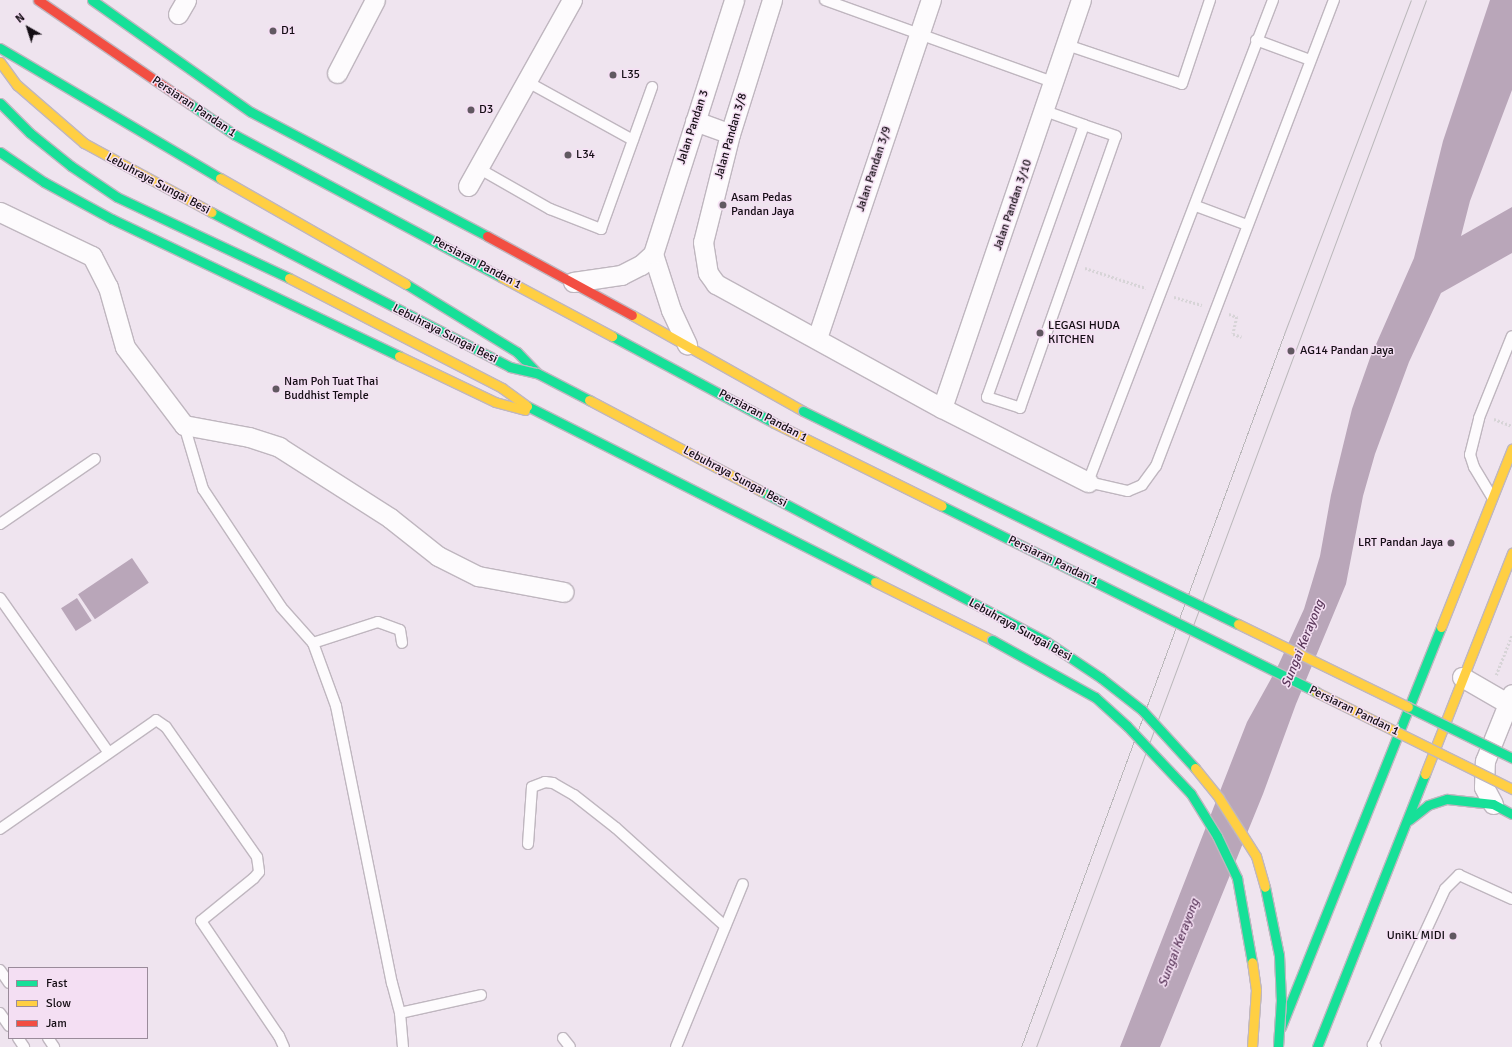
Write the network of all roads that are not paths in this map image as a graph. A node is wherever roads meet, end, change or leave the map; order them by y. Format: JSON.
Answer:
{"nodes":[{"id":1,"x":38,"y":0,"type":"edge"},
{"id":2,"x":92,"y":0,"type":"edge"},
{"id":3,"x":376,"y":0,"type":"edge"},
{"id":4,"x":572,"y":0,"type":"edge"},
{"id":5,"x":734,"y":0,"type":"edge"},
{"id":6,"x":772,"y":0,"type":"edge"},
{"id":7,"x":825,"y":0,"type":"edge"},
{"id":8,"x":931,"y":0,"type":"edge"},
{"id":9,"x":1081,"y":0,"type":"edge"},
{"id":10,"x":1210,"y":0,"type":"edge"},
{"id":11,"x":1273,"y":0,"type":"edge"},
{"id":12,"x":1334,"y":0,"type":"edge"},
{"id":13,"x":919,"y":35,"type":"junction"},
{"id":14,"x":1256,"y":40,"type":"junction"},
{"id":15,"x":1067,"y":45,"type":"junction"},
{"id":16,"x":0,"y":48,"type":"edge"},
{"id":17,"x":1310,"y":60,"type":"junction"},
{"id":18,"x":0,"y":62,"type":"edge"},
{"id":19,"x":337,"y":73,"type":"dead end"},
{"id":20,"x":50,"y":78,"type":"junction"},
{"id":21,"x":526,"y":81,"type":"junction"},
{"id":22,"x":1055,"y":83,"type":"junction"},
{"id":23,"x":652,"y":87,"type":"dead end"},
{"id":24,"x":3,"y":89,"type":"dead end"},
{"id":25,"x":0,"y":103,"type":"edge"},
{"id":26,"x":1045,"y":111,"type":"junction"},
{"id":27,"x":695,"y":120,"type":"junction"},
{"id":28,"x":1084,"y":125,"type":"junction"},
{"id":29,"x":730,"y":134,"type":"junction"},
{"id":30,"x":633,"y":140,"type":"junction"},
{"id":31,"x":0,"y":141,"type":"edge"},
{"id":32,"x":0,"y":152,"type":"edge"},
{"id":33,"x":12,"y":161,"type":"junction"},
{"id":34,"x":478,"y":168,"type":"junction"},
{"id":35,"x":468,"y":186,"type":"dead end"},
{"id":36,"x":1196,"y":206,"type":"junction"},
{"id":37,"x":0,"y":212,"type":"edge"},
{"id":38,"x":1247,"y":225,"type":"junction"},
{"id":39,"x":653,"y":254,"type":"junction"},
{"id":40,"x":572,"y":282,"type":"junction"},
{"id":41,"x":1512,"y":336,"type":"edge"},
{"id":42,"x":817,"y":338,"type":"junction"},
{"id":43,"x":687,"y":346,"type":"junction"},
{"id":44,"x":537,"y":373,"type":"junction"},
{"id":45,"x":942,"y":408,"type":"junction"},
{"id":46,"x":537,"y":413,"type":"junction"},
{"id":47,"x":184,"y":425,"type":"junction"},
{"id":48,"x":1512,"y":449,"type":"edge"},
{"id":49,"x":95,"y":459,"type":"dead end"},
{"id":50,"x":1088,"y":482,"type":"junction"},
{"id":51,"x":1492,"y":498,"type":"junction"},
{"id":52,"x":0,"y":524,"type":"edge"},
{"id":53,"x":1512,"y":553,"type":"edge"},
{"id":54,"x":564,"y":592,"type":"dead end"},
{"id":55,"x":0,"y":598,"type":"edge"},
{"id":56,"x":313,"y":643,"type":"junction"},
{"id":57,"x":402,"y":643,"type":"dead end"},
{"id":58,"x":1462,"y":677,"type":"junction"},
{"id":59,"x":1511,"y":702,"type":"edge"},
{"id":60,"x":109,"y":753,"type":"junction"},
{"id":61,"x":1512,"y":758,"type":"edge"},
{"id":62,"x":1512,"y":790,"type":"edge"},
{"id":63,"x":1493,"y":804,"type":"junction"},
{"id":64,"x":1512,"y":814,"type":"edge"},
{"id":65,"x":1409,"y":820,"type":"junction"},
{"id":66,"x":0,"y":829,"type":"edge"},
{"id":67,"x":528,"y":844,"type":"dead end"},
{"id":68,"x":742,"y":884,"type":"dead end"},
{"id":69,"x":1512,"y":899,"type":"edge"},
{"id":70,"x":725,"y":926,"type":"junction"},
{"id":71,"x":0,"y":970,"type":"edge"},
{"id":72,"x":8,"y":981,"type":"edge"},
{"id":73,"x":481,"y":995,"type":"dead end"},
{"id":74,"x":400,"y":1012,"type":"junction"},
{"id":75,"x":0,"y":1013,"type":"edge"},
{"id":76,"x":8,"y":1025,"type":"edge"},
{"id":77,"x":563,"y":1038,"type":"dead end"},
{"id":78,"x":284,"y":1047,"type":"edge"},
{"id":79,"x":403,"y":1047,"type":"edge"},
{"id":80,"x":570,"y":1047,"type":"edge"},
{"id":81,"x":676,"y":1047,"type":"edge"},
{"id":82,"x":1252,"y":1047,"type":"edge"},
{"id":83,"x":1272,"y":1047,"type":"edge"},
{"id":84,"x":1278,"y":1047,"type":"edge"},
{"id":85,"x":1317,"y":1047,"type":"edge"},
{"id":86,"x":1376,"y":1047,"type":"edge"}],
"edges":[{"from":1,"to":62,"type":"main road","name":"Persiaran Pandan 1","bridge":true},
{"from":2,"to":40,"type":"main road","name":"Persiaran Pandan 1"},
{"from":3,"to":19,"type":"street"},
{"from":4,"to":21,"type":"street"},
{"from":5,"to":27,"type":"street","name":"Jalan Pandan 3"},
{"from":6,"to":29,"type":"street","name":"Jalan Pandan 3/8"},
{"from":7,"to":13,"type":"lane"},
{"from":8,"to":13,"type":"street","name":"Jalan Pandan 3/9"},
{"from":9,"to":15,"type":"street","name":"Jalan Pandan 3/10"},
{"from":10,"to":15,"type":"lane"},
{"from":11,"to":14,"type":"lane"},
{"from":12,"to":17,"type":"lane"},
{"from":13,"to":22,"type":"lane"},
{"from":13,"to":42,"type":"street","name":"Jalan Pandan 3/9"},
{"from":14,"to":17,"type":"lane"},
{"from":14,"to":36,"type":"lane"},
{"from":15,"to":22,"type":"street","name":"Jalan Pandan 3/10"},
{"from":16,"to":20,"type":"main road"},
{"from":17,"to":38,"type":"lane"},
{"from":18,"to":44,"type":"main road","name":"Lebuhraya Sungai Besi","bridge":true},
{"from":20,"to":24,"type":"main road"},
{"from":20,"to":44,"type":"main road"},
{"from":21,"to":30,"type":"lane"},
{"from":21,"to":34,"type":"street"},
{"from":22,"to":26,"type":"street","name":"Jalan Pandan 3/10"},
{"from":23,"to":30,"type":"lane"},
{"from":25,"to":46,"type":"main road","name":"Lebuhraya Sungai Besi"},
{"from":26,"to":28,"type":"lane"},
{"from":26,"to":45,"type":"street","name":"Jalan Pandan 3/10"},
{"from":27,"to":29,"type":"street"},
{"from":27,"to":39,"type":"street","name":"Jalan Pandan 3"},
{"from":28,"to":28,"type":"lane"},
{"from":29,"to":42,"type":"street","name":"Jalan Pandan 3/8"},
{"from":30,"to":34,"type":"lane"},
{"from":31,"to":33,"type":"main road"},
{"from":32,"to":33,"type":"main road"},
{"from":33,"to":46,"type":"main road"},
{"from":34,"to":35,"type":"street"},
{"from":36,"to":38,"type":"lane"},
{"from":36,"to":50,"type":"lane"},
{"from":37,"to":47,"type":"street"},
{"from":38,"to":50,"type":"lane"},
{"from":39,"to":40,"type":"street"},
{"from":39,"to":43,"type":"street"},
{"from":40,"to":43,"type":"main road","name":"Persiaran Pandan 1"},
{"from":41,"to":51,"type":"lane"},
{"from":42,"to":45,"type":"street"},
{"from":43,"to":61,"type":"main road","name":"Persiaran Pandan 1","bridge":true},
{"from":44,"to":84,"type":"main road","name":"Lebuhraya Sungai Besi","bridge":true},
{"from":45,"to":50,"type":"street"},
{"from":46,"to":82,"type":"main road","name":"Lebuhraya Sungai Besi","bridge":true},
{"from":47,"to":54,"type":"street"},
{"from":47,"to":56,"type":"lane"},
{"from":48,"to":51,"type":"main road"},
{"from":49,"to":52,"type":"lane"},
{"from":51,"to":83,"type":"main road"},
{"from":53,"to":58,"type":"main road"},
{"from":55,"to":60,"type":"lane"},
{"from":56,"to":57,"type":"lane"},
{"from":56,"to":74,"type":"lane"},
{"from":58,"to":59,"type":"street"},
{"from":58,"to":65,"type":"main road"},
{"from":59,"to":63,"type":"street"},
{"from":60,"to":66,"type":"lane"},
{"from":60,"to":78,"type":"lane"},
{"from":63,"to":64,"type":"main road"},
{"from":63,"to":65,"type":"main road"},
{"from":65,"to":85,"type":"main road"},
{"from":67,"to":70,"type":"lane"},
{"from":68,"to":70,"type":"lane"},
{"from":69,"to":86,"type":"lane"},
{"from":70,"to":81,"type":"lane"},
{"from":71,"to":72,"type":"lane"},
{"from":73,"to":74,"type":"lane"},
{"from":74,"to":79,"type":"lane"},
{"from":75,"to":76,"type":"lane"},
{"from":77,"to":80,"type":"lane"}]}
